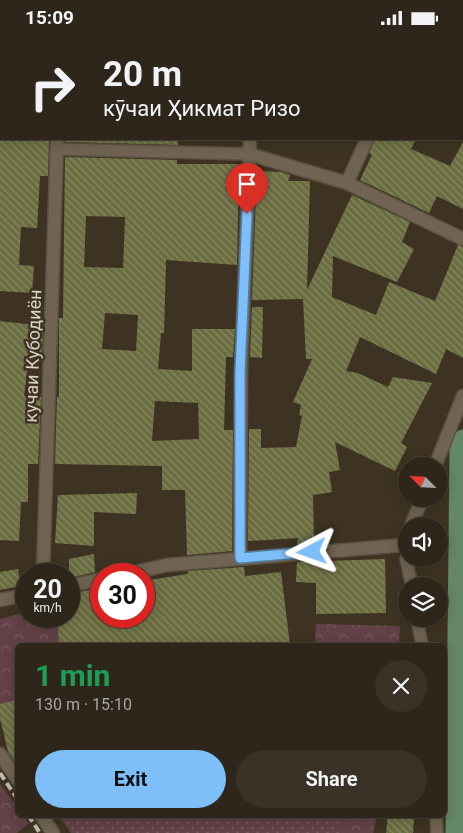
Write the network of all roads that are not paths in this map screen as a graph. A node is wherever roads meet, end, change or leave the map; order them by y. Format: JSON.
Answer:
{"nodes":[{"id":1,"x":250,"y":140,"type":"edge"},
{"id":2,"x":367,"y":140,"type":"edge"},
{"id":3,"x":57,"y":144,"type":"edge"},
{"id":4,"x":249,"y":154,"type":"junction"},
{"id":5,"x":347,"y":183,"type":"junction"},
{"id":6,"x":463,"y":239,"type":"edge"},
{"id":7,"x":463,"y":396,"type":"edge"},
{"id":8,"x":439,"y":457,"type":"edge"},
{"id":9,"x":398,"y":543,"type":"edge"},
{"id":10,"x":240,"y":558,"type":"junction"},
{"id":11,"x":43,"y":563,"type":"edge"},
{"id":12,"x":155,"y":568,"type":"edge"},
{"id":13,"x":15,"y":597,"type":"edge"},
{"id":14,"x":0,"y":600,"type":"edge"},
{"id":15,"x":419,"y":627,"type":"edge"},
{"id":16,"x":422,"y":643,"type":"edge"},
{"id":17,"x":0,"y":754,"type":"edge"},
{"id":18,"x":15,"y":776,"type":"edge"},
{"id":19,"x":43,"y":818,"type":"edge"},
{"id":20,"x":436,"y":818,"type":"edge"},
{"id":21,"x":52,"y":833,"type":"edge"},
{"id":22,"x":437,"y":833,"type":"edge"}],
"edges":[{"from":1,"to":4,"type":"street"},
{"from":2,"to":5,"type":"street"},
{"from":3,"to":4,"type":"lane"},
{"from":3,"to":11,"type":"street","name":"кучаи Кубодиён"},
{"from":4,"to":5,"type":"street"},
{"from":4,"to":10,"type":"street"},
{"from":5,"to":6,"type":"street"},
{"from":7,"to":8,"type":"street"},
{"from":9,"to":10,"type":"street"},
{"from":10,"to":12,"type":"street"},
{"from":13,"to":14,"type":"street"},
{"from":15,"to":16,"type":"lane"},
{"from":17,"to":18,"type":"street"},
{"from":19,"to":21,"type":"street"},
{"from":20,"to":22,"type":"lane"}]}
